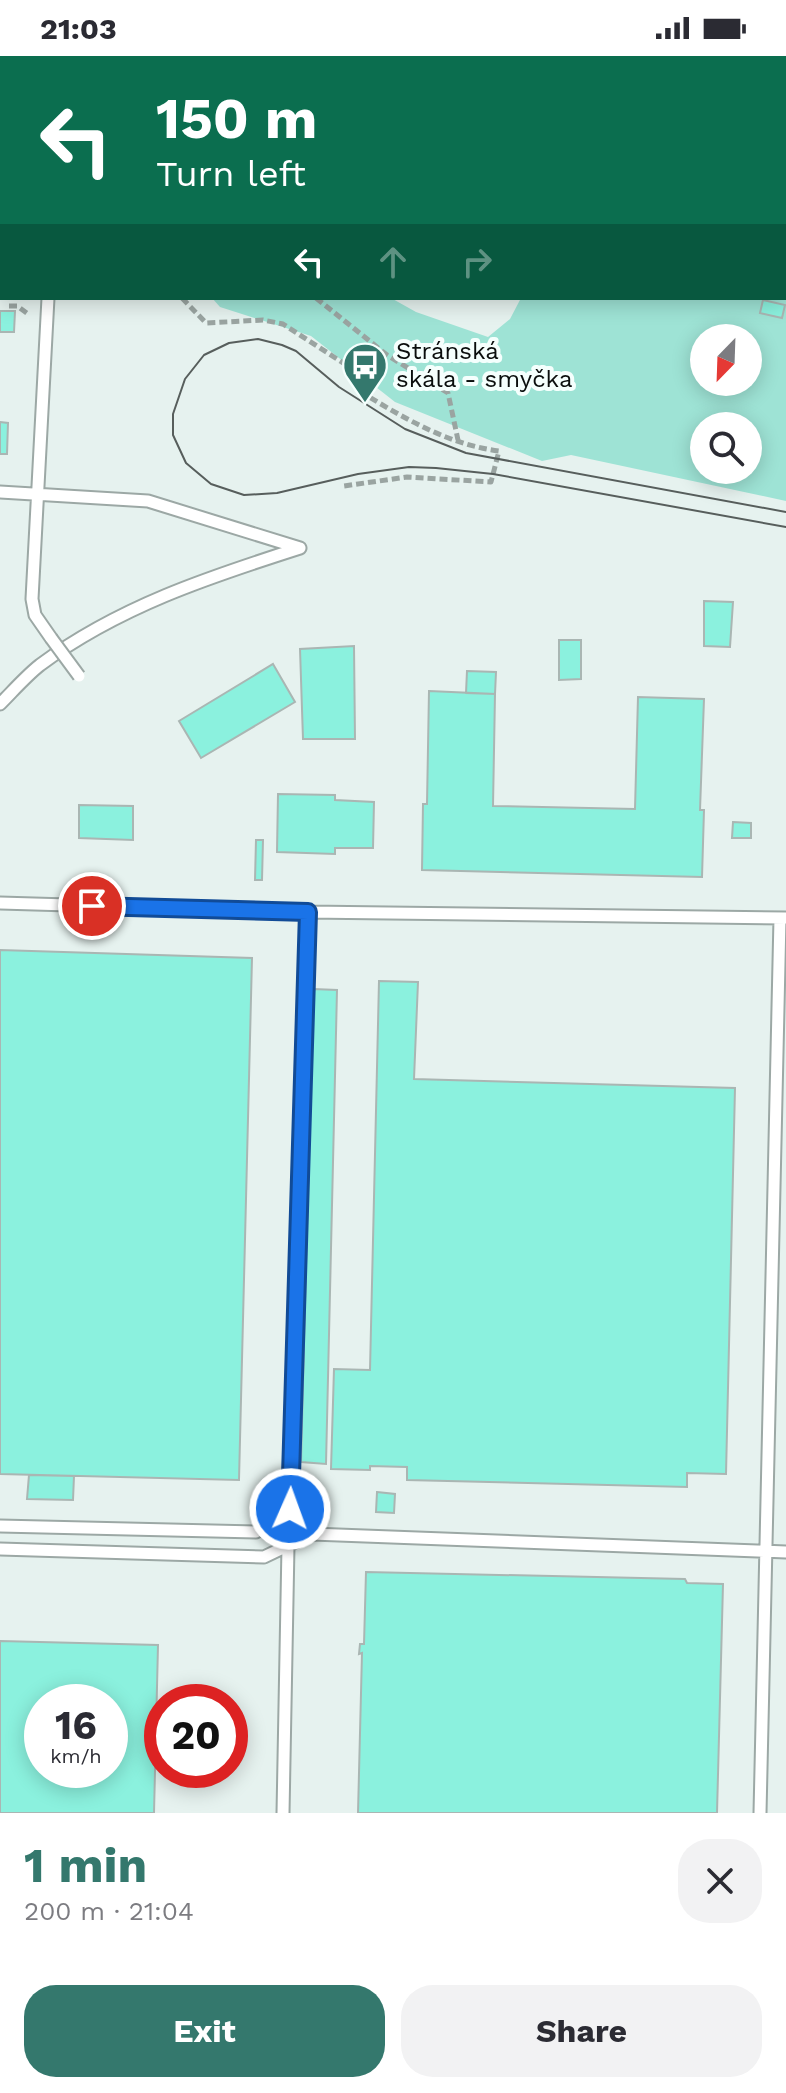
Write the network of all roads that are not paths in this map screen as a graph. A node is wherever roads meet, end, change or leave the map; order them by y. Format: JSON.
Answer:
{"nodes":[{"id":1,"x":48,"y":300,"type":"edge"},
{"id":2,"x":0,"y":492,"type":"edge"},
{"id":3,"x":37,"y":493,"type":"junction"},
{"id":4,"x":79,"y":676,"type":"dead end"},
{"id":5,"x":0,"y":704,"type":"edge"},
{"id":6,"x":0,"y":903,"type":"edge"},
{"id":7,"x":308,"y":912,"type":"junction"},
{"id":8,"x":783,"y":918,"type":"edge"},
{"id":9,"x":0,"y":1526,"type":"edge"},
{"id":10,"x":288,"y":1546,"type":"junction"},
{"id":11,"x":0,"y":1549,"type":"edge"},
{"id":12,"x":766,"y":1551,"type":"junction"},
{"id":13,"x":786,"y":1552,"type":"edge"},
{"id":14,"x":283,"y":1813,"type":"edge"},
{"id":15,"x":760,"y":1813,"type":"edge"}],
"edges":[{"from":1,"to":3,"type":"lane"},
{"from":2,"to":3,"type":"lane"},
{"from":3,"to":4,"type":"lane","bridge":true},
{"from":3,"to":5,"type":"lane"},
{"from":6,"to":7,"type":"lane"},
{"from":7,"to":8,"type":"lane"},
{"from":7,"to":9,"type":"lane"},
{"from":8,"to":12,"type":"lane"},
{"from":10,"to":11,"type":"lane"},
{"from":10,"to":12,"type":"lane"},
{"from":10,"to":14,"type":"lane"},
{"from":12,"to":13,"type":"lane"},
{"from":12,"to":15,"type":"lane"}]}
